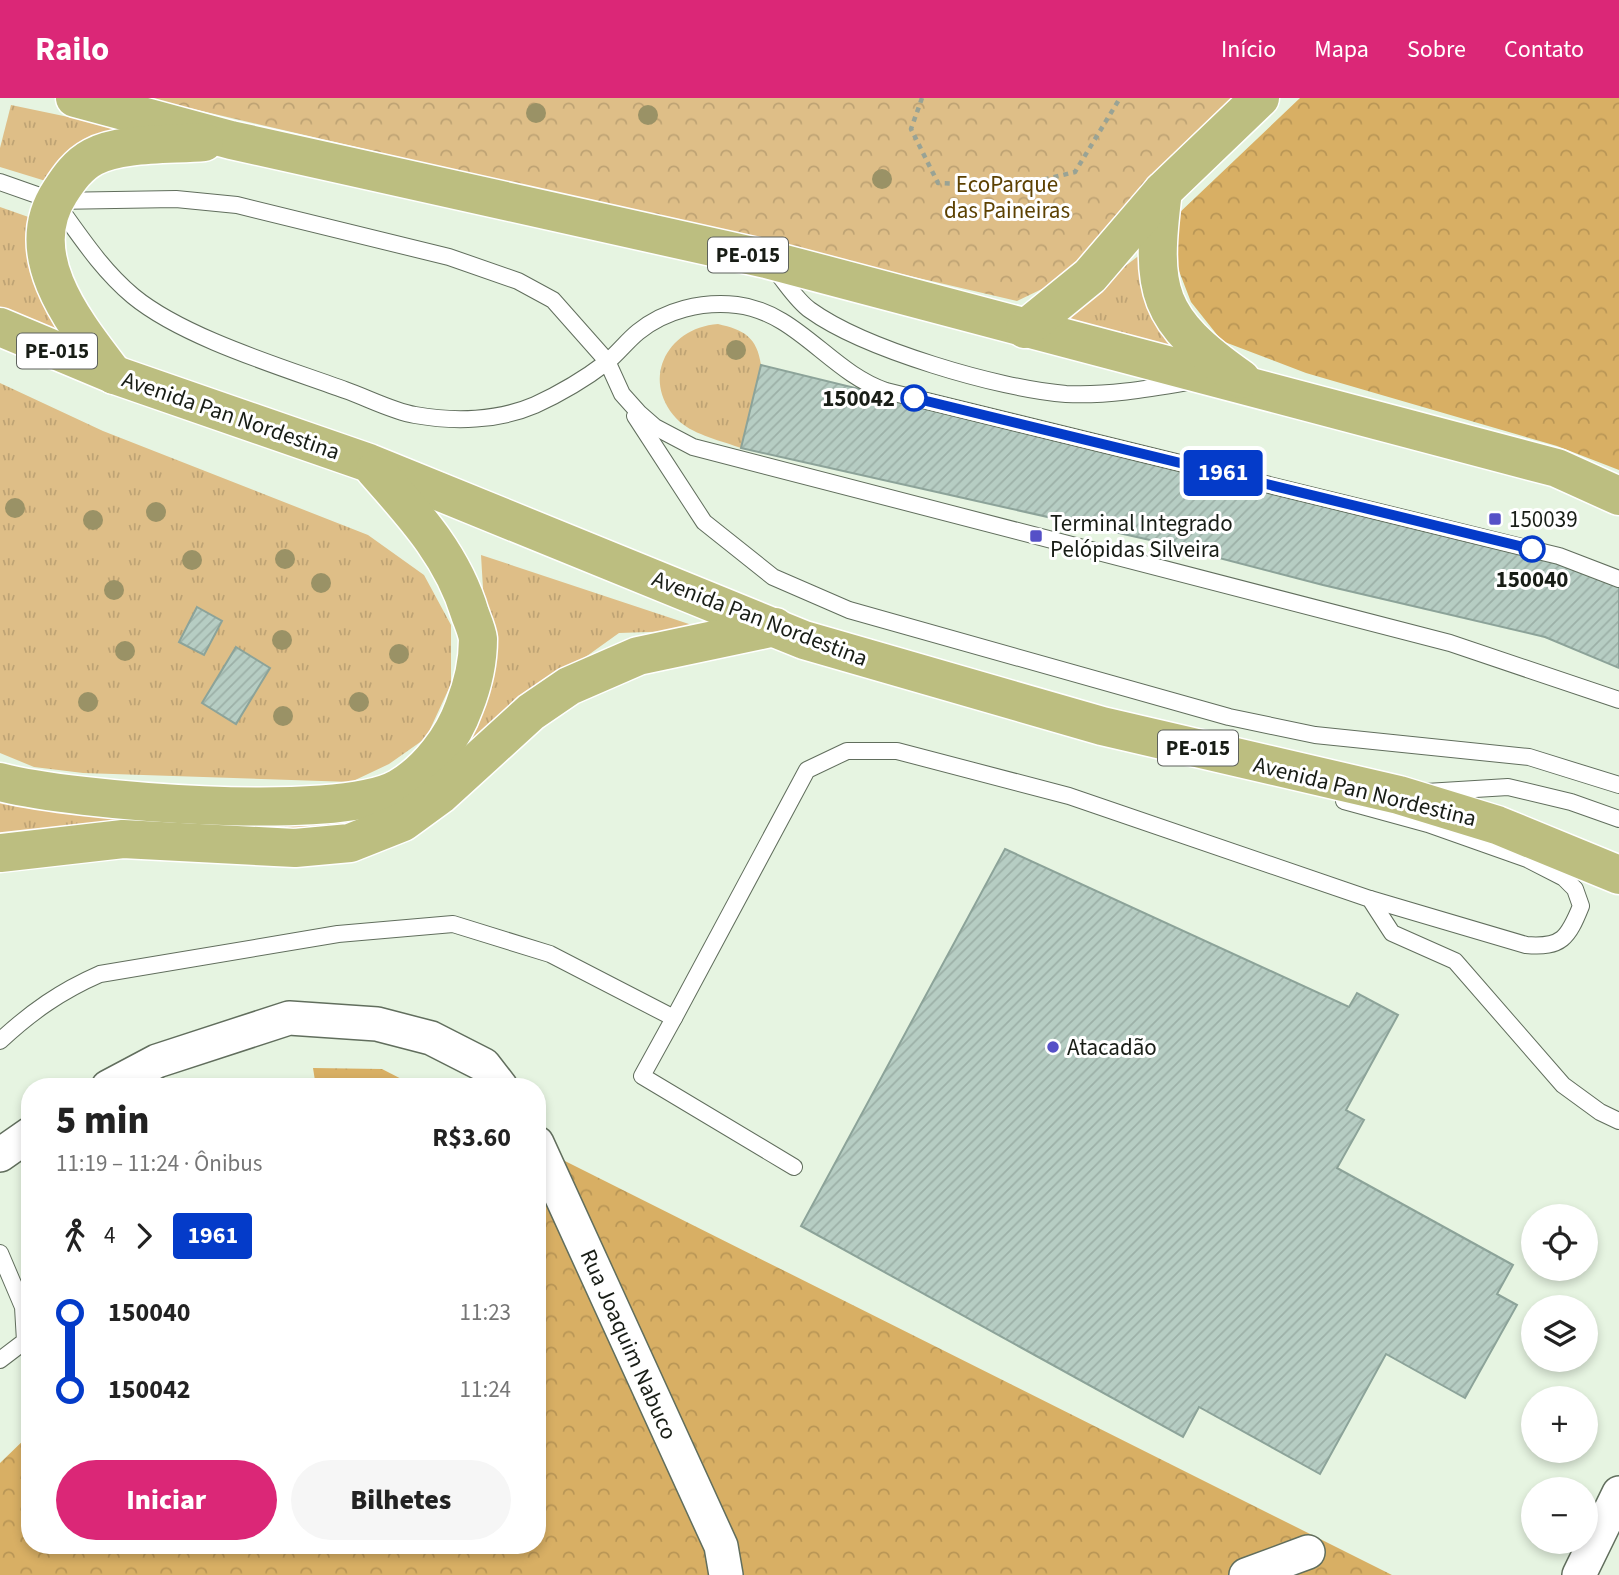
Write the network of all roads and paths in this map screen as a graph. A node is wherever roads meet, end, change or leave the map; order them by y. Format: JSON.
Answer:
{"nodes":[{"id":1,"x":75,"y":98,"type":"edge"},
{"id":2,"x":922,"y":98,"type":"edge"},
{"id":3,"x":1120,"y":98,"type":"edge"},
{"id":4,"x":1260,"y":98,"type":"edge"},
{"id":5,"x":231,"y":140,"type":"junction"},
{"id":6,"x":0,"y":182,"type":"edge"},
{"id":7,"x":1163,"y":191,"type":"junction"},
{"id":8,"x":54,"y":201,"type":"junction"},
{"id":9,"x":766,"y":259,"type":"junction"},
{"id":10,"x":0,"y":327,"type":"edge"},
{"id":11,"x":1026,"y":329,"type":"junction"},
{"id":12,"x":607,"y":362,"type":"junction"},
{"id":13,"x":115,"y":375,"type":"junction"},
{"id":14,"x":1211,"y":379,"type":"junction"},
{"id":15,"x":1260,"y":392,"type":"junction"},
{"id":16,"x":622,"y":394,"type":"junction"},
{"id":17,"x":369,"y":463,"type":"junction"},
{"id":18,"x":1619,"y":496,"type":"edge"},
{"id":19,"x":1619,"y":579,"type":"edge"},
{"id":20,"x":775,"y":627,"type":"junction"},
{"id":21,"x":1619,"y":700,"type":"edge"},
{"id":22,"x":1222,"y":754,"type":"junction"},
{"id":23,"x":0,"y":782,"type":"edge"},
{"id":24,"x":1619,"y":785,"type":"edge"},
{"id":25,"x":1287,"y":786,"type":"dead end"},
{"id":26,"x":1399,"y":795,"type":"junction"},
{"id":27,"x":1325,"y":796,"type":"dead end"},
{"id":28,"x":1619,"y":819,"type":"edge"},
{"id":29,"x":0,"y":853,"type":"edge"},
{"id":30,"x":1619,"y":875,"type":"edge"},
{"id":31,"x":1370,"y":900,"type":"junction"},
{"id":32,"x":674,"y":1018,"type":"junction"},
{"id":33,"x":0,"y":1041,"type":"edge"},
{"id":34,"x":125,"y":1078,"type":"edge"},
{"id":35,"x":494,"y":1078,"type":"edge"},
{"id":36,"x":1619,"y":1121,"type":"edge"},
{"id":37,"x":21,"y":1141,"type":"edge"},
{"id":38,"x":0,"y":1155,"type":"edge"},
{"id":39,"x":546,"y":1163,"type":"edge"},
{"id":40,"x":794,"y":1167,"type":"dead end"},
{"id":41,"x":0,"y":1253,"type":"edge"},
{"id":42,"x":21,"y":1302,"type":"edge"},
{"id":43,"x":21,"y":1344,"type":"edge"},
{"id":44,"x":0,"y":1360,"type":"edge"},
{"id":45,"x":1619,"y":1493,"type":"edge"},
{"id":46,"x":1308,"y":1552,"type":"dead end"},
{"id":47,"x":723,"y":1560,"type":"edge"},
{"id":48,"x":1246,"y":1575,"type":"edge"},
{"id":49,"x":1579,"y":1575,"type":"edge"}],
"edges":[{"from":1,"to":5,"type":"highway","number":"PE-015"},
{"from":2,"to":3,"type":"path"},
{"from":4,"to":7,"type":"highway"},
{"from":5,"to":8,"type":"highway"},
{"from":5,"to":9,"type":"highway","number":"PE-015"},
{"from":6,"to":8,"type":"lane"},
{"from":7,"to":11,"type":"highway"},
{"from":7,"to":15,"type":"highway"},
{"from":8,"to":12,"type":"lane"},
{"from":8,"to":12,"type":"lane"},
{"from":8,"to":13,"type":"highway"},
{"from":9,"to":11,"type":"highway","number":"PE-015"},
{"from":9,"to":14,"type":"lane"},
{"from":10,"to":13,"type":"highway","name":"Avenida Pan Nordestina","number":"PE-015"},
{"from":11,"to":14,"type":"highway","number":"PE-015"},
{"from":12,"to":16,"type":"lane"},
{"from":12,"to":19,"type":"lane"},
{"from":13,"to":17,"type":"highway","name":"Avenida Pan Nordestina","number":"PE-015"},
{"from":14,"to":15,"type":"highway","number":"PE-015"},
{"from":15,"to":18,"type":"highway","number":"PE-015"},
{"from":16,"to":21,"type":"lane"},
{"from":16,"to":24,"type":"lane"},
{"from":17,"to":20,"type":"highway","name":"Avenida Pan Nordestina","number":"PE-015"},
{"from":17,"to":23,"type":"highway"},
{"from":20,"to":22,"type":"highway","name":"Avenida Pan Nordestina","number":"PE-015"},
{"from":20,"to":29,"type":"highway"},
{"from":22,"to":25,"type":"lane"},
{"from":22,"to":26,"type":"highway","name":"Avenida Pan Nordestina","number":"PE-015"},
{"from":26,"to":28,"type":"lane"},
{"from":26,"to":30,"type":"highway","name":"Avenida Pan Nordestina","number":"PE-015"},
{"from":27,"to":31,"type":"lane"},
{"from":31,"to":32,"type":"lane"},
{"from":31,"to":36,"type":"lane"},
{"from":32,"to":33,"type":"lane"},
{"from":32,"to":40,"type":"lane"},
{"from":34,"to":35,"type":"street"},
{"from":37,"to":38,"type":"street"},
{"from":39,"to":47,"type":"street","name":"Rua Joaquim Nabuco"},
{"from":41,"to":42,"type":"lane"},
{"from":43,"to":44,"type":"lane"},
{"from":45,"to":49,"type":"street"},
{"from":46,"to":48,"type":"street"}]}
